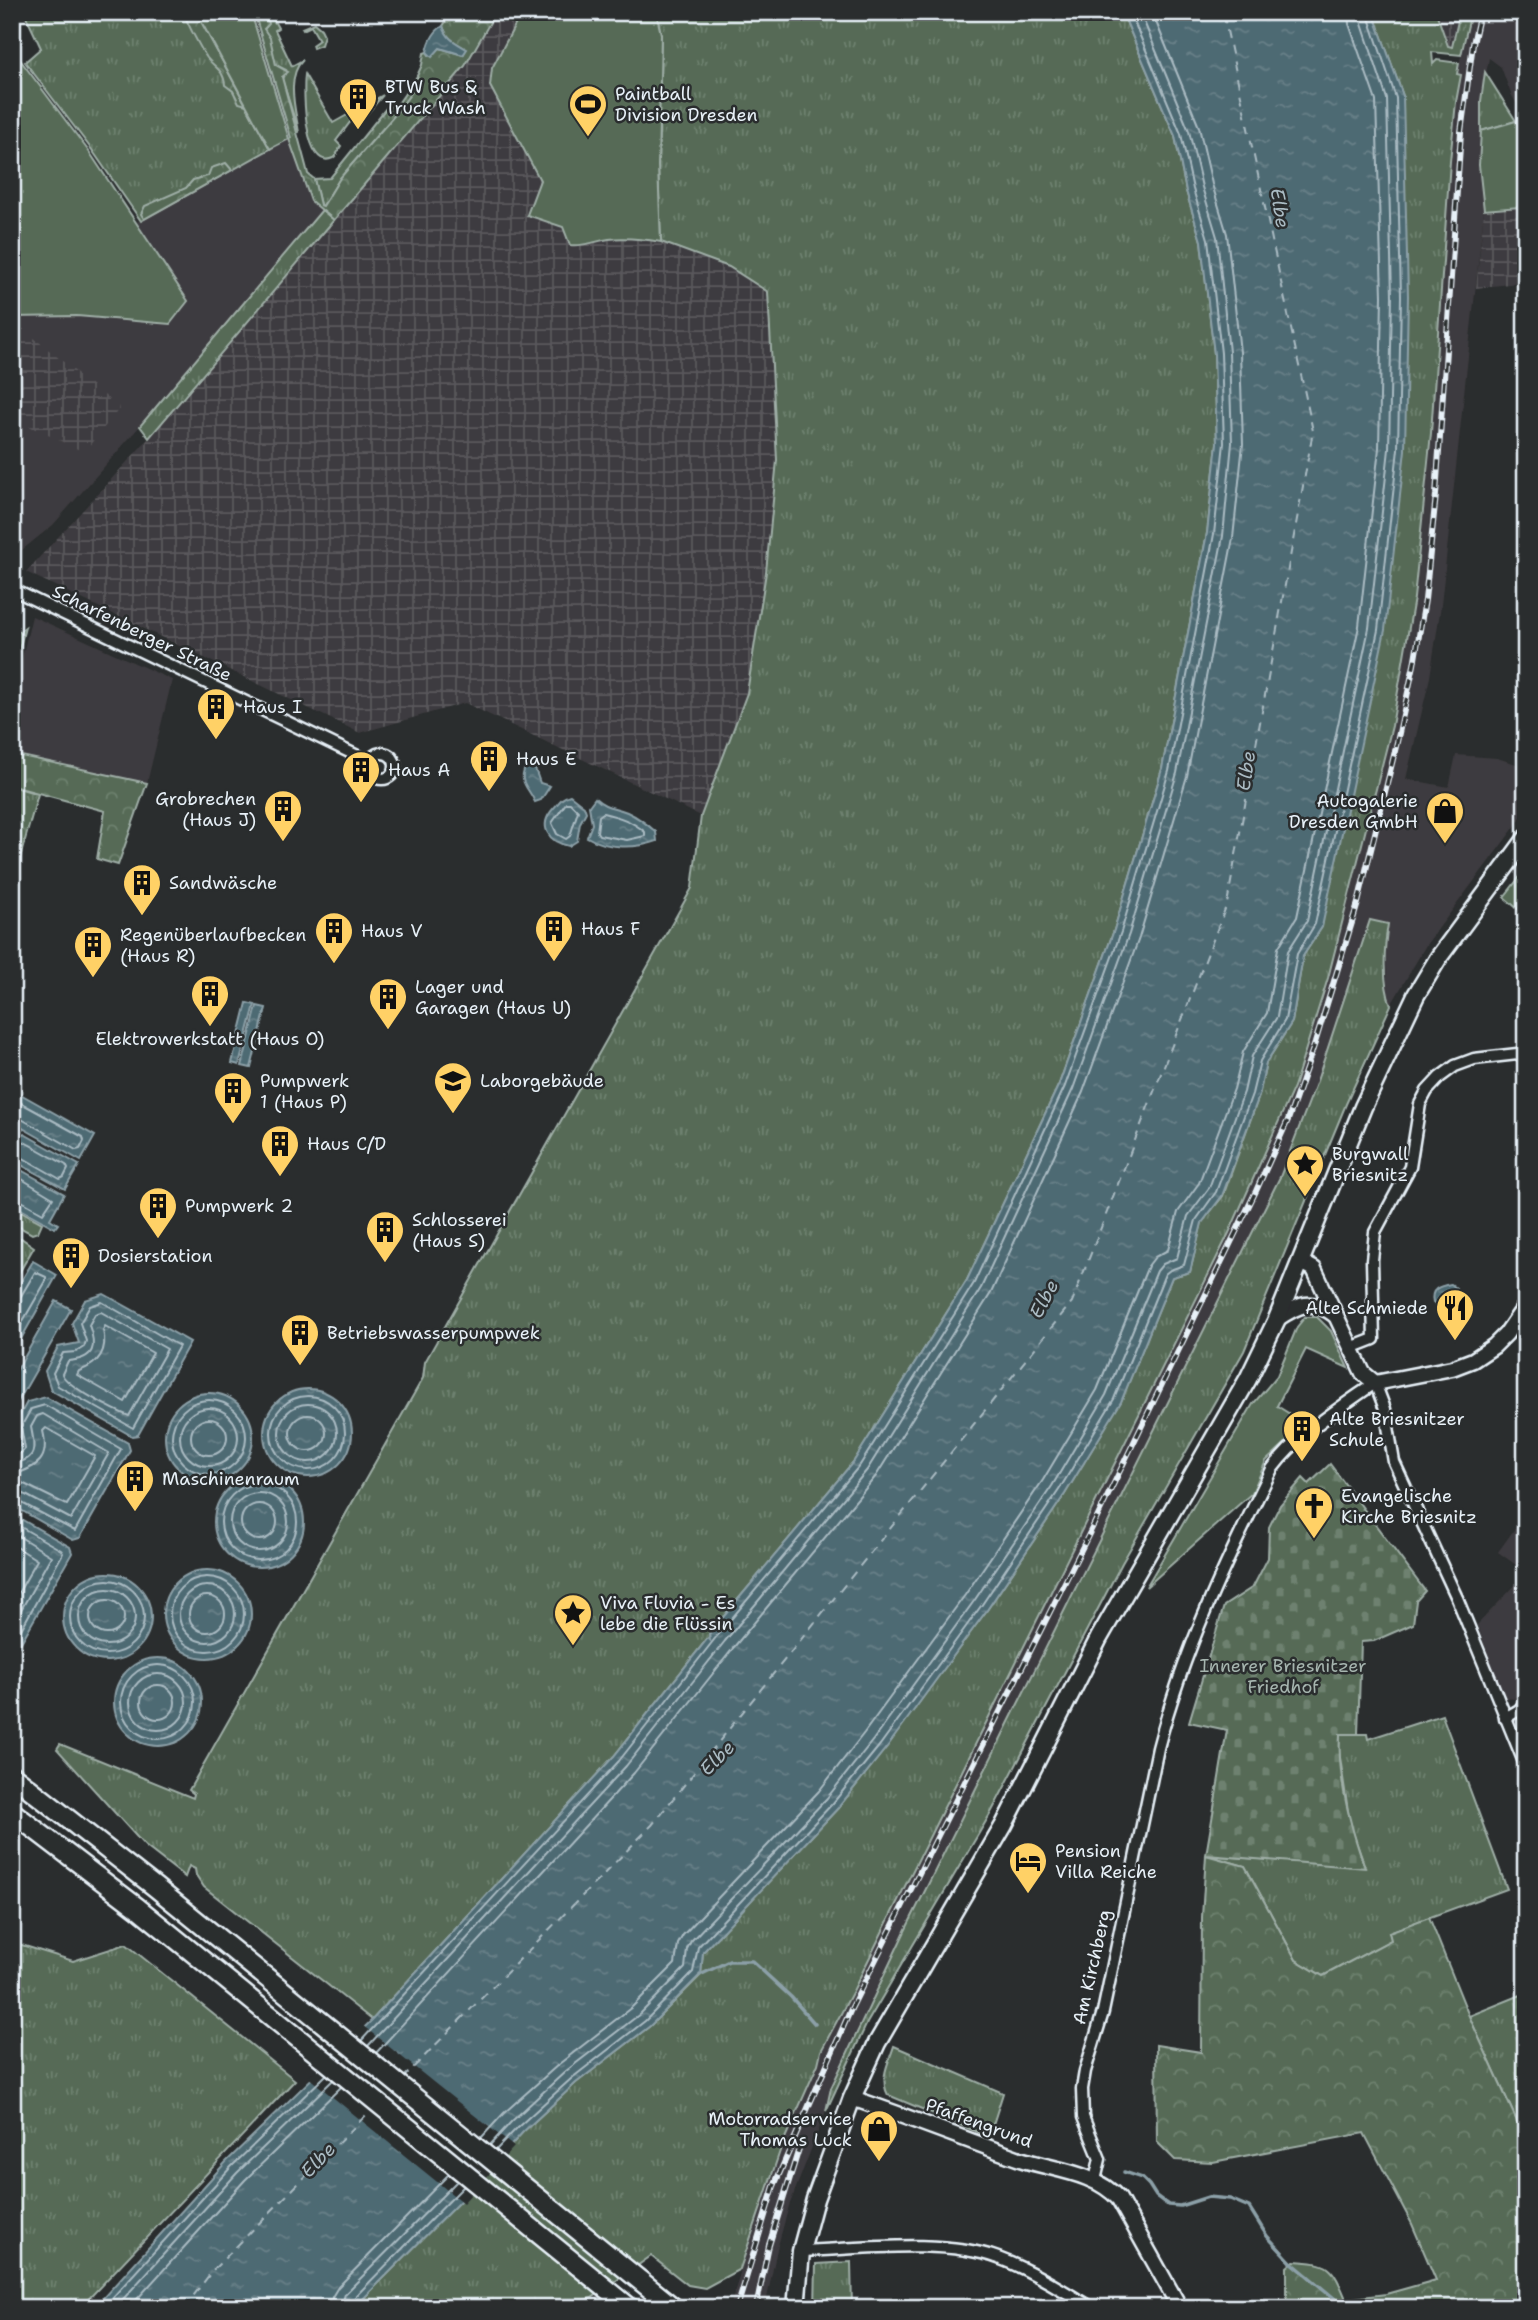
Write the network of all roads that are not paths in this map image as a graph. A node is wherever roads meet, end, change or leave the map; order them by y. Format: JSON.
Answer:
{"nodes":[{"id":1,"x":12,"y":589,"type":"edge"},
{"id":2,"x":370,"y":762,"type":"dead end"},
{"id":3,"x":1526,"y":839,"type":"edge"},
{"id":4,"x":1526,"y":1053,"type":"edge"},
{"id":5,"x":1300,"y":1261,"type":"junction"},
{"id":6,"x":1526,"y":1305,"type":"edge"},
{"id":7,"x":1335,"y":1315,"type":"junction"},
{"id":8,"x":1277,"y":1319,"type":"junction"},
{"id":9,"x":1350,"y":1348,"type":"junction"},
{"id":10,"x":1375,"y":1383,"type":"junction"},
{"id":11,"x":1526,"y":1702,"type":"edge"},
{"id":12,"x":1505,"y":1718,"type":"junction"},
{"id":13,"x":1526,"y":1767,"type":"edge"},
{"id":14,"x":12,"y":1775,"type":"edge"},
{"id":15,"x":12,"y":1812,"type":"edge"},
{"id":16,"x":852,"y":2098,"type":"junction"},
{"id":17,"x":1095,"y":2180,"type":"junction"},
{"id":18,"x":801,"y":2251,"type":"junction"},
{"id":19,"x":630,"y":2308,"type":"edge"},
{"id":20,"x":674,"y":2308,"type":"edge"},
{"id":21,"x":796,"y":2308,"type":"edge"},
{"id":22,"x":1093,"y":2308,"type":"edge"},
{"id":23,"x":1180,"y":2308,"type":"edge"}],
"edges":[{"from":1,"to":2,"type":"street","name":"Scharfenberger Straße"},
{"from":3,"to":5,"type":"main road"},
{"from":4,"to":9,"type":"street"},
{"from":5,"to":7,"type":"street"},
{"from":5,"to":8,"type":"main road"},
{"from":6,"to":10,"type":"street"},
{"from":7,"to":8,"type":"street"},
{"from":7,"to":9,"type":"street"},
{"from":8,"to":16,"type":"main road"},
{"from":9,"to":10,"type":"street"},
{"from":10,"to":12,"type":"street"},
{"from":10,"to":17,"type":"street","name":"Am Kirchberg"},
{"from":11,"to":12,"type":"street"},
{"from":12,"to":13,"type":"street"},
{"from":14,"to":20,"type":"highway"},
{"from":15,"to":19,"type":"highway"},
{"from":16,"to":17,"type":"street","name":"Pfaffengrund"},
{"from":16,"to":18,"type":"main road"},
{"from":17,"to":23,"type":"street"},
{"from":18,"to":21,"type":"main road"},
{"from":18,"to":22,"type":"street"}]}
